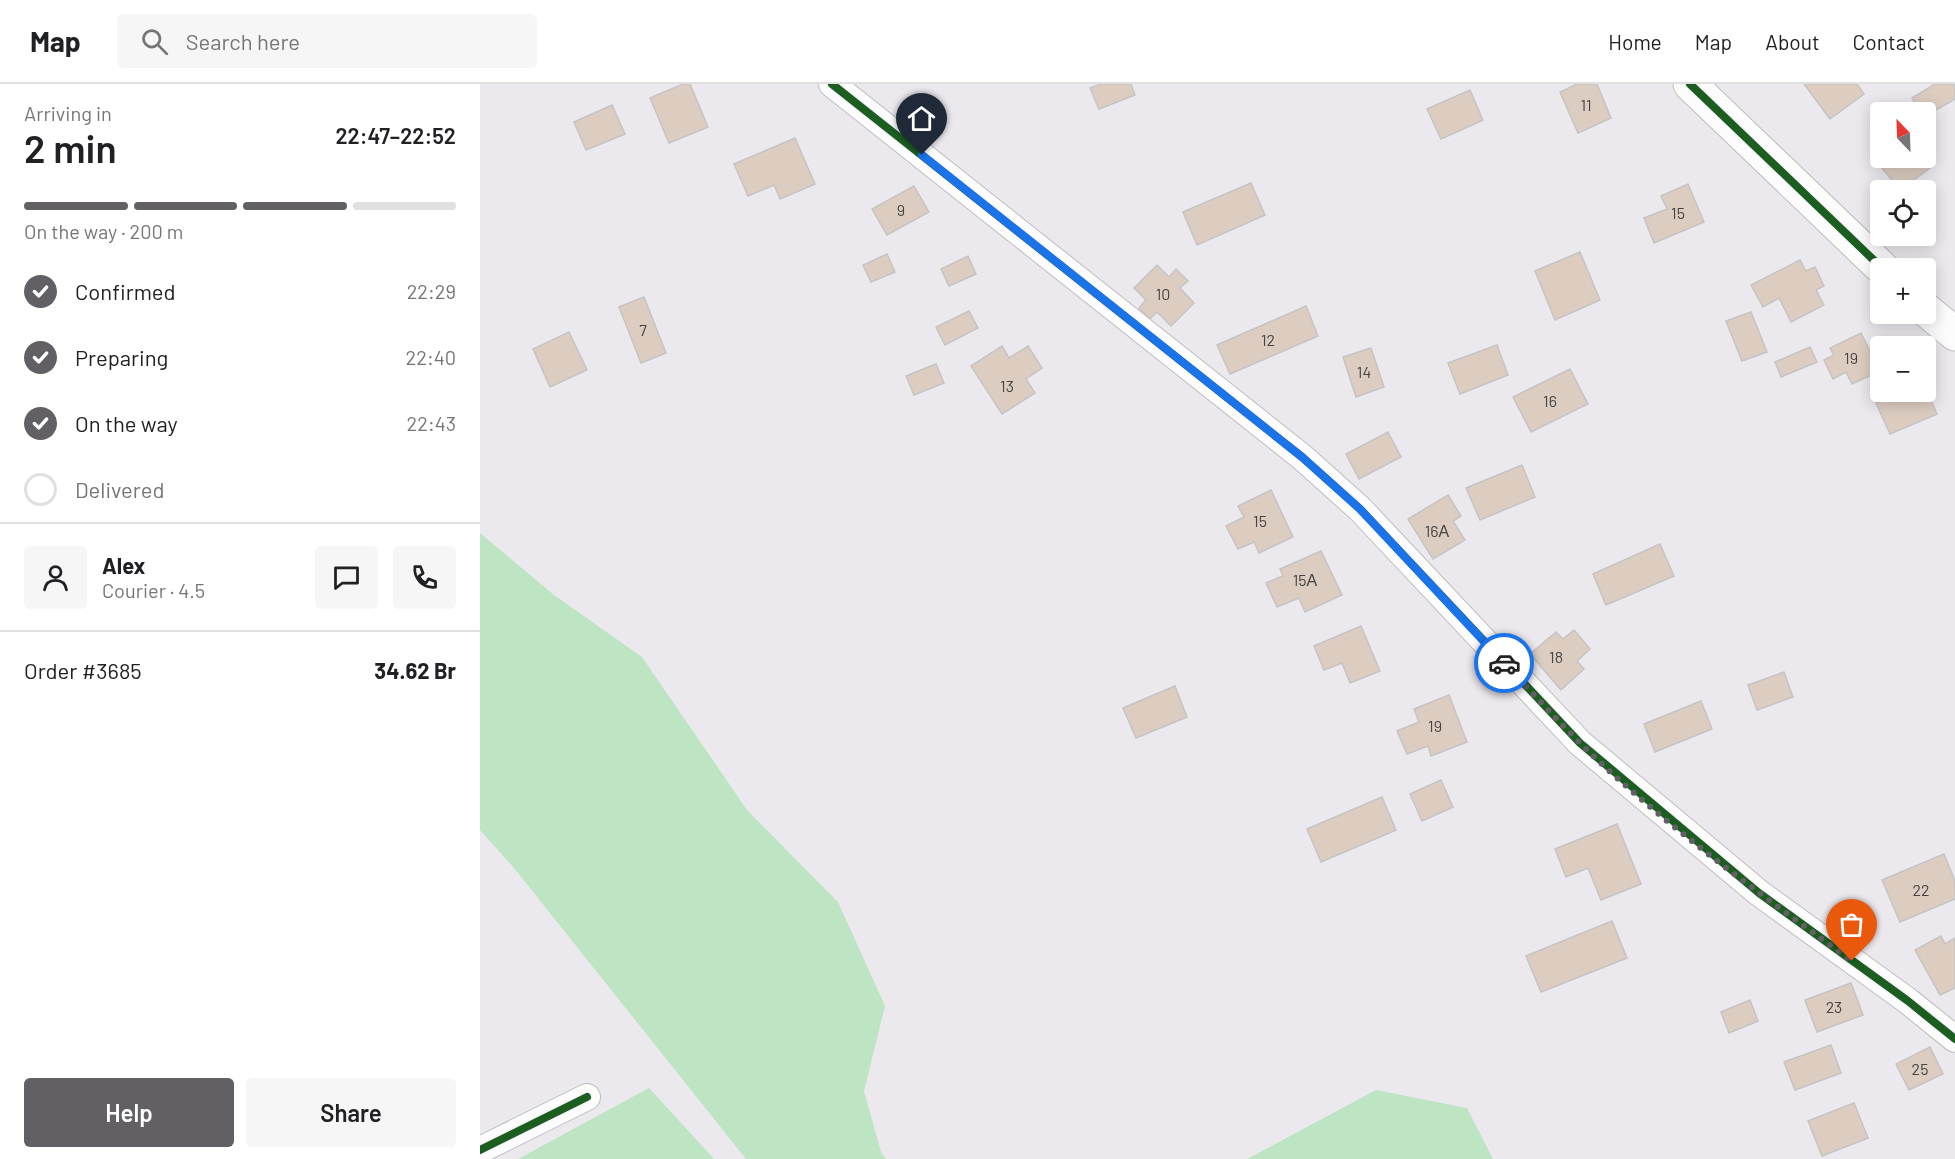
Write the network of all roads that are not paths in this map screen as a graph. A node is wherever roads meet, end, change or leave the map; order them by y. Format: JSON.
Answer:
{"nodes":[{"id":1,"x":832,"y":84,"type":"edge"},
{"id":2,"x":1690,"y":84,"type":"edge"},
{"id":3,"x":1872,"y":258,"type":"edge"},
{"id":4,"x":1936,"y":318,"type":"edge"},
{"id":5,"x":1955,"y":334,"type":"edge"},
{"id":6,"x":1955,"y":1039,"type":"edge"},
{"id":7,"x":587,"y":1097,"type":"dead end"},
{"id":8,"x":480,"y":1150,"type":"edge"}],
"edges":[{"from":1,"to":6,"type":"street"},
{"from":2,"to":3,"type":"street"},
{"from":4,"to":5,"type":"street"},
{"from":7,"to":8,"type":"street"}]}
